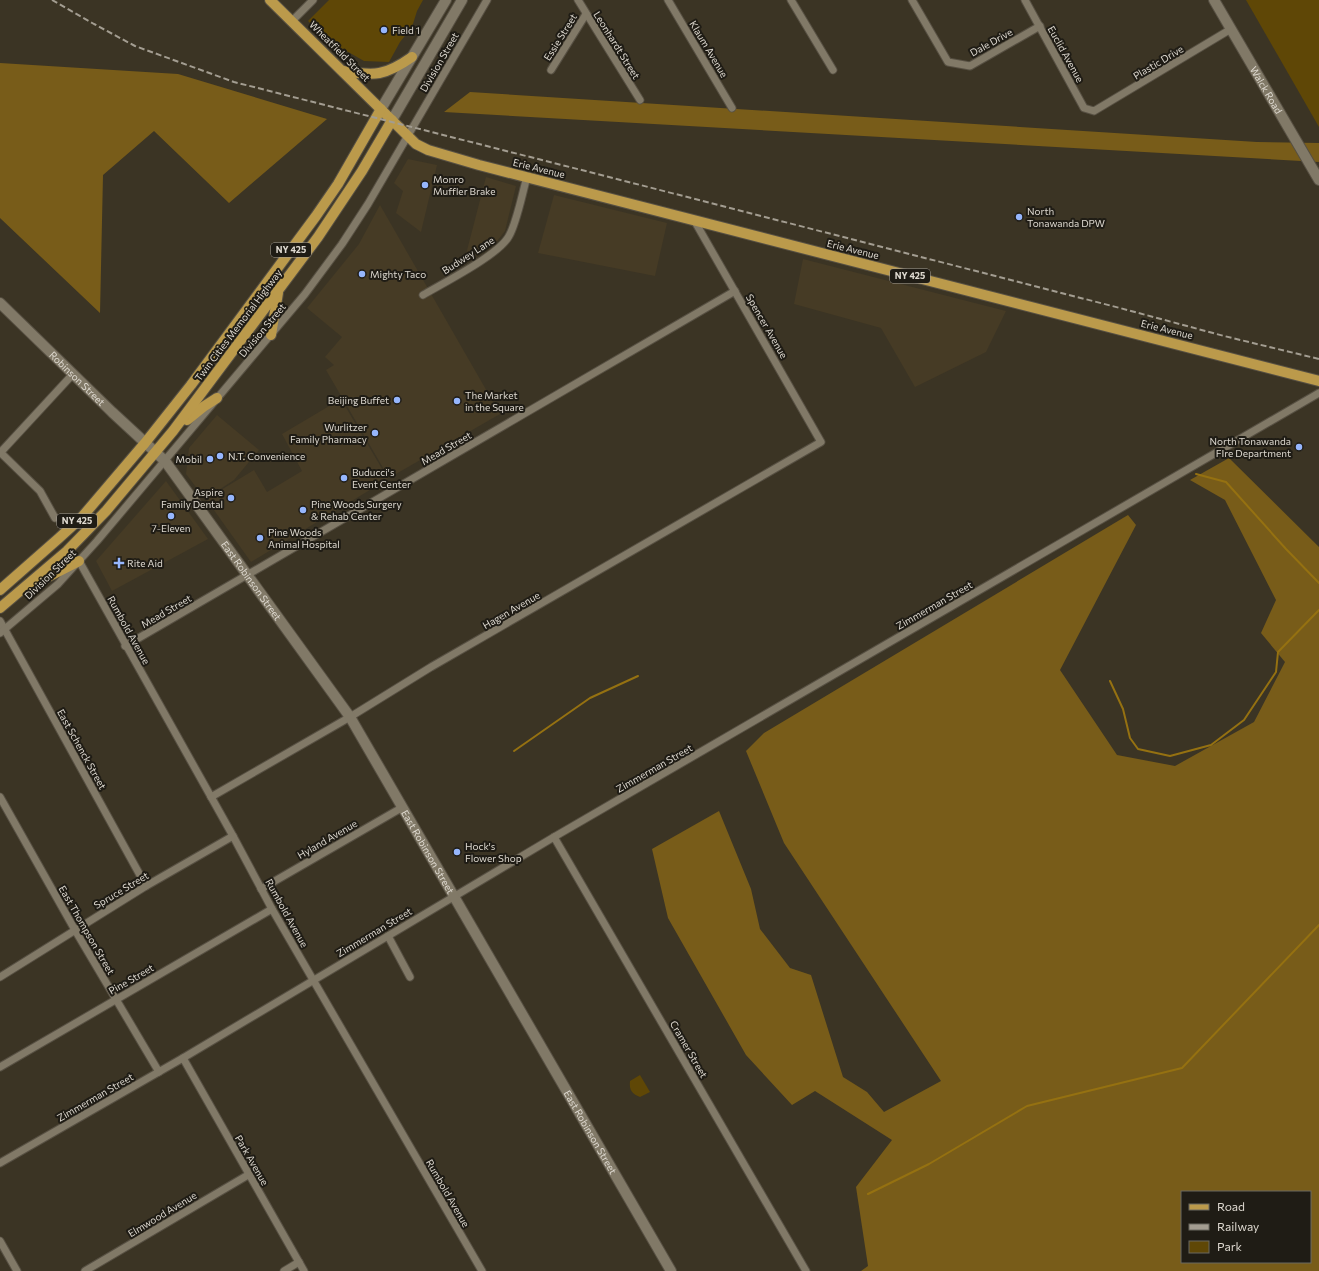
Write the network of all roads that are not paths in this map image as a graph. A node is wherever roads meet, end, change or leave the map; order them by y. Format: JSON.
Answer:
{"nodes":[{"id":1,"x":270,"y":0,"type":"edge"},
{"id":2,"x":312,"y":0,"type":"edge"},
{"id":3,"x":446,"y":0,"type":"edge"},
{"id":4,"x":462,"y":0,"type":"edge"},
{"id":5,"x":487,"y":0,"type":"edge"},
{"id":6,"x":578,"y":0,"type":"edge"},
{"id":7,"x":668,"y":0,"type":"edge"},
{"id":8,"x":791,"y":0,"type":"edge"},
{"id":9,"x":912,"y":0,"type":"edge"},
{"id":10,"x":1025,"y":0,"type":"edge"},
{"id":11,"x":1214,"y":0,"type":"edge"},
{"id":12,"x":586,"y":14,"type":"junction"},
{"id":13,"x":292,"y":21,"type":"junction"},
{"id":14,"x":1040,"y":26,"type":"junction"},
{"id":15,"x":1231,"y":29,"type":"junction"},
{"id":16,"x":412,"y":57,"type":"junction"},
{"id":17,"x":551,"y":70,"type":"dead end"},
{"id":18,"x":833,"y":70,"type":"dead end"},
{"id":19,"x":343,"y":71,"type":"junction"},
{"id":20,"x":640,"y":100,"type":"dead end"},
{"id":21,"x":732,"y":108,"type":"dead end"},
{"id":22,"x":381,"y":109,"type":"junction"},
{"id":23,"x":1094,"y":111,"type":"joint"},
{"id":24,"x":392,"y":120,"type":"junction"},
{"id":25,"x":408,"y":136,"type":"junction"},
{"id":26,"x":527,"y":177,"type":"junction"},
{"id":27,"x":1319,"y":180,"type":"edge"},
{"id":28,"x":694,"y":220,"type":"junction"},
{"id":29,"x":279,"y":290,"type":"junction"},
{"id":30,"x":735,"y":291,"type":"junction"},
{"id":31,"x":423,"y":295,"type":"dead end"},
{"id":32,"x":0,"y":303,"type":"edge"},
{"id":33,"x":271,"y":335,"type":"junction"},
{"id":34,"x":74,"y":374,"type":"junction"},
{"id":35,"x":1319,"y":381,"type":"edge"},
{"id":36,"x":1319,"y":393,"type":"edge"},
{"id":37,"x":217,"y":398,"type":"junction"},
{"id":38,"x":173,"y":431,"type":"junction"},
{"id":39,"x":821,"y":442,"type":"joint"},
{"id":40,"x":145,"y":443,"type":"junction"},
{"id":41,"x":0,"y":452,"type":"edge"},
{"id":42,"x":155,"y":453,"type":"junction"},
{"id":43,"x":165,"y":461,"type":"junction"},
{"id":44,"x":55,"y":518,"type":"dead end"},
{"id":45,"x":79,"y":561,"type":"junction"},
{"id":46,"x":248,"y":576,"type":"junction"},
{"id":47,"x":24,"y":589,"type":"junction"},
{"id":48,"x":0,"y":590,"type":"edge"},
{"id":49,"x":0,"y":608,"type":"edge"},
{"id":50,"x":0,"y":621,"type":"edge"},
{"id":51,"x":2,"y":631,"type":"edge"},
{"id":52,"x":125,"y":646,"type":"junction"},
{"id":53,"x":350,"y":717,"type":"junction"},
{"id":54,"x":0,"y":797,"type":"edge"},
{"id":55,"x":211,"y":797,"type":"junction"},
{"id":56,"x":403,"y":807,"type":"junction"},
{"id":57,"x":233,"y":836,"type":"junction"},
{"id":58,"x":554,"y":837,"type":"junction"},
{"id":59,"x":146,"y":886,"type":"junction"},
{"id":60,"x":261,"y":889,"type":"junction"},
{"id":61,"x":454,"y":897,"type":"junction"},
{"id":62,"x":272,"y":909,"type":"junction"},
{"id":63,"x":75,"y":930,"type":"junction"},
{"id":64,"x":388,"y":936,"type":"junction"},
{"id":65,"x":0,"y":976,"type":"edge"},
{"id":66,"x":410,"y":977,"type":"dead end"},
{"id":67,"x":313,"y":980,"type":"junction"},
{"id":68,"x":116,"y":1000,"type":"junction"},
{"id":69,"x":183,"y":1058,"type":"junction"},
{"id":70,"x":0,"y":1067,"type":"edge"},
{"id":71,"x":159,"y":1072,"type":"junction"},
{"id":72,"x":0,"y":1163,"type":"edge"},
{"id":73,"x":248,"y":1175,"type":"junction"},
{"id":74,"x":0,"y":1241,"type":"edge"},
{"id":75,"x":299,"y":1262,"type":"junction"},
{"id":76,"x":17,"y":1271,"type":"edge"},
{"id":77,"x":85,"y":1271,"type":"edge"},
{"id":78,"x":284,"y":1271,"type":"edge"},
{"id":79,"x":304,"y":1271,"type":"edge"},
{"id":80,"x":482,"y":1271,"type":"edge"},
{"id":81,"x":671,"y":1271,"type":"edge"},
{"id":82,"x":806,"y":1271,"type":"edge"}],
"edges":[{"from":1,"to":13,"type":"main road","name":"Wheatfield Street"},
{"from":2,"to":13,"type":"street"},
{"from":3,"to":16,"type":"street","name":"Twin Cities Memorial Highway"},
{"from":4,"to":24,"type":"street","name":"Twin Cities Memorial Highway"},
{"from":5,"to":25,"type":"street","name":"Division Street"},
{"from":6,"to":12,"type":"street","name":"Leonhardt Street"},
{"from":7,"to":21,"type":"street","name":"Klaum Avenue"},
{"from":8,"to":18,"type":"street"},
{"from":9,"to":14,"type":"street","name":"Dale Drive"},
{"from":10,"to":14,"type":"street","name":"Euclid Avenue"},
{"from":11,"to":15,"type":"street","name":"Walck Road"},
{"from":12,"to":17,"type":"street","name":"Essie Street"},
{"from":12,"to":20,"type":"street","name":"Leonhardt Street"},
{"from":13,"to":19,"type":"main road","name":"Wheatfield Street"},
{"from":14,"to":23,"type":"street","name":"Euclid Avenue"},
{"from":15,"to":23,"type":"street","name":"Plastic Drive"},
{"from":15,"to":27,"type":"street","name":"Walck Road"},
{"from":16,"to":19,"type":"main road"},
{"from":16,"to":22,"type":"street","name":"Twin Cities Memorial Highway"},
{"from":19,"to":22,"type":"main road","name":"Wheatfield Street"},
{"from":22,"to":24,"type":"main road","name":"Wheatfield Street","number":"NY 425"},
{"from":22,"to":40,"type":"main road","name":"Twin Cities Memorial Highway","number":"NY 425"},
{"from":24,"to":25,"type":"main road","name":"Erie Avenue","number":"NY 425"},
{"from":24,"to":29,"type":"main road","name":"Twin Cities Memorial Highway","number":"NY 425"},
{"from":25,"to":26,"type":"main road","name":"Erie Avenue","number":"NY 425"},
{"from":25,"to":33,"type":"street","name":"Division Street"},
{"from":26,"to":28,"type":"main road","name":"Erie Avenue","number":"NY 425"},
{"from":26,"to":31,"type":"street","name":"Budwey Lane"},
{"from":28,"to":30,"type":"street","name":"Spencer Avenue"},
{"from":28,"to":35,"type":"main road","name":"Erie Avenue","number":"NY 425"},
{"from":29,"to":33,"type":"main road"},
{"from":29,"to":38,"type":"main road","name":"Twin Cities Memorial Highway","number":"NY 425"},
{"from":30,"to":39,"type":"street","name":"Spencer Avenue"},
{"from":30,"to":46,"type":"street","name":"Mead Street"},
{"from":32,"to":34,"type":"street","name":"Robinson Street"},
{"from":33,"to":37,"type":"street","name":"Division Street"},
{"from":34,"to":40,"type":"street","name":"Robinson Street"},
{"from":34,"to":41,"type":"street"},
{"from":36,"to":58,"type":"street","name":"Zimmerman Street"},
{"from":37,"to":38,"type":"main road"},
{"from":37,"to":43,"type":"street","name":"Division Street"},
{"from":38,"to":42,"type":"main road","name":"Twin Cities Memorial Highway","number":"NY 425"},
{"from":39,"to":53,"type":"street","name":"Hagen Avenue"},
{"from":40,"to":42,"type":"street","name":"Robinson Street"},
{"from":40,"to":48,"type":"main road","name":"Twin Cities Memorial Highway","number":"NY 425"},
{"from":41,"to":44,"type":"street"},
{"from":42,"to":43,"type":"street","name":"East Robinson Street"},
{"from":42,"to":47,"type":"main road","name":"Twin Cities Memorial Highway","number":"NY 425"},
{"from":43,"to":45,"type":"street","name":"Division Street"},
{"from":43,"to":46,"type":"street","name":"East Robinson Street"},
{"from":45,"to":47,"type":"main road"},
{"from":45,"to":51,"type":"street","name":"Division Street"},
{"from":45,"to":52,"type":"street","name":"Rumbold Avenue"},
{"from":46,"to":52,"type":"street","name":"Mead Street"},
{"from":46,"to":53,"type":"street","name":"East Robinson Street"},
{"from":47,"to":49,"type":"main road","name":"Twin Cities Memorial Highway","number":"NY 425"},
{"from":50,"to":51,"type":"street","name":"East Schenck Street"},
{"from":51,"to":59,"type":"street","name":"East Schenck Street"},
{"from":52,"to":55,"type":"street","name":"Rumbold Avenue"},
{"from":53,"to":55,"type":"street","name":"Hagen Avenue"},
{"from":53,"to":56,"type":"street","name":"East Robinson Street"},
{"from":54,"to":63,"type":"street","name":"East Thompson Street"},
{"from":55,"to":57,"type":"street","name":"Rumbold Avenue"},
{"from":56,"to":60,"type":"street","name":"Hyland Avenue"},
{"from":56,"to":61,"type":"street","name":"East Robinson Street"},
{"from":57,"to":59,"type":"street","name":"Spruce Street"},
{"from":57,"to":60,"type":"street","name":"Rumbold Avenue"},
{"from":58,"to":61,"type":"street","name":"Zimmerman Street"},
{"from":58,"to":82,"type":"street","name":"Cramer Street"},
{"from":59,"to":63,"type":"street","name":"Spruce Street"},
{"from":60,"to":62,"type":"street","name":"Rumbold Avenue"},
{"from":61,"to":64,"type":"street","name":"Zimmerman Street"},
{"from":61,"to":81,"type":"street","name":"East Robinson Street"},
{"from":62,"to":67,"type":"street","name":"Rumbold Avenue"},
{"from":62,"to":68,"type":"street","name":"Pine Street"},
{"from":63,"to":65,"type":"street","name":"Spruce Street"},
{"from":63,"to":68,"type":"street","name":"East Thompson Street"},
{"from":64,"to":66,"type":"street"},
{"from":64,"to":67,"type":"street","name":"Zimmerman Street"},
{"from":67,"to":69,"type":"street","name":"Zimmerman Street"},
{"from":67,"to":80,"type":"street","name":"Rumbold Avenue"},
{"from":68,"to":70,"type":"street","name":"Pine Street"},
{"from":68,"to":71,"type":"street","name":"East Thompson Street"},
{"from":69,"to":71,"type":"street","name":"Zimmerman Street"},
{"from":69,"to":73,"type":"street","name":"Park Avenue"},
{"from":71,"to":72,"type":"street","name":"Zimmerman Street"},
{"from":73,"to":75,"type":"street","name":"Park Avenue"},
{"from":73,"to":77,"type":"street","name":"Elmwood Avenue"},
{"from":74,"to":76,"type":"street"},
{"from":75,"to":78,"type":"street"},
{"from":75,"to":79,"type":"street","name":"Park Avenue"}]}
